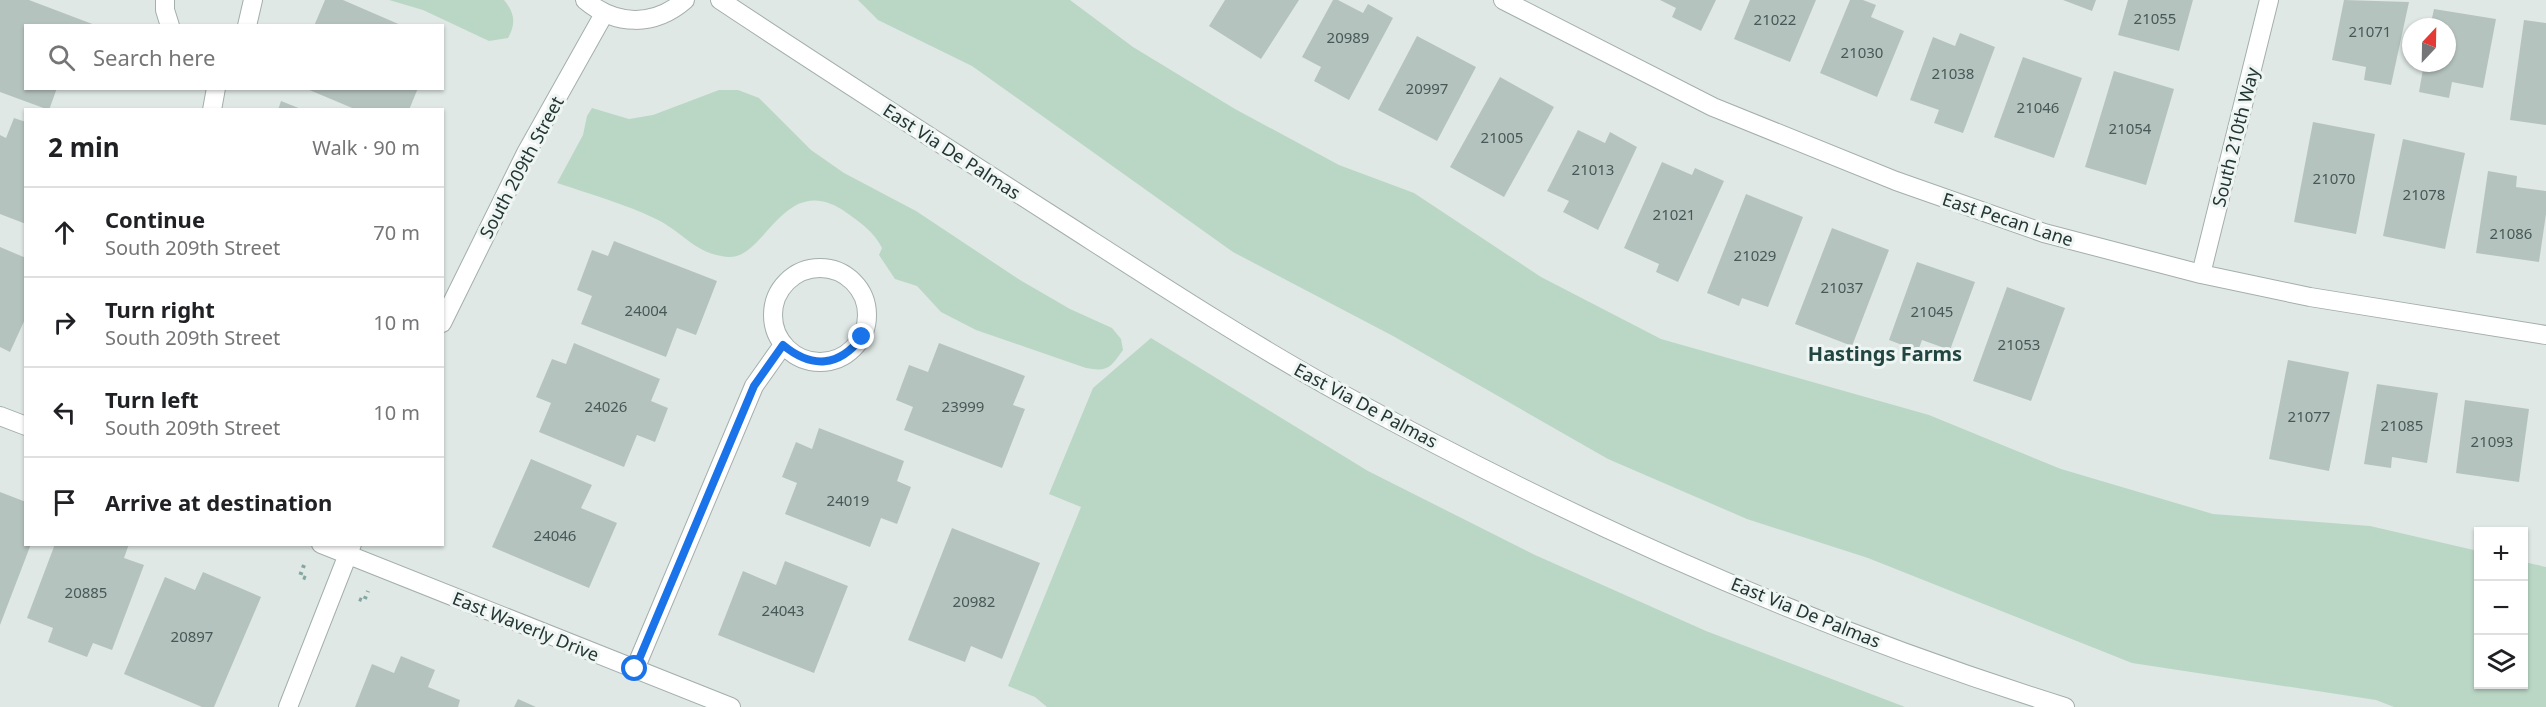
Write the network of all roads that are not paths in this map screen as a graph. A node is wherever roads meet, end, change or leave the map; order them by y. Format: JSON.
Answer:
{"nodes":[{"id":1,"x":165,"y":0,"type":"edge"},
{"id":2,"x":253,"y":0,"type":"edge"},
{"id":3,"x":585,"y":0,"type":"edge"},
{"id":4,"x":685,"y":0,"type":"edge"},
{"id":5,"x":720,"y":0,"type":"edge"},
{"id":6,"x":1503,"y":0,"type":"edge"},
{"id":7,"x":2269,"y":0,"type":"edge"},
{"id":8,"x":604,"y":14,"type":"junction"},
{"id":9,"x":169,"y":24,"type":"edge"},
{"id":10,"x":247,"y":24,"type":"edge"},
{"id":11,"x":216,"y":90,"type":"edge"},
{"id":12,"x":212,"y":108,"type":"edge"},
{"id":13,"x":2201,"y":274,"type":"junction"},
{"id":14,"x":444,"y":319,"type":"edge"},
{"id":15,"x":2546,"y":335,"type":"edge"},
{"id":16,"x":783,"y":345,"type":"junction"},
{"id":17,"x":0,"y":416,"type":"edge"},
{"id":18,"x":24,"y":425,"type":"edge"},
{"id":19,"x":331,"y":546,"type":"edge"},
{"id":20,"x":350,"y":550,"type":"edge"},
{"id":21,"x":635,"y":669,"type":"junction"},
{"id":22,"x":288,"y":707,"type":"edge"},
{"id":23,"x":731,"y":707,"type":"edge"},
{"id":24,"x":2065,"y":707,"type":"edge"}],
"edges":[{"from":1,"to":9,"type":"street"},
{"from":2,"to":10,"type":"street"},
{"from":3,"to":8,"type":"street"},
{"from":4,"to":8,"type":"street"},
{"from":5,"to":24,"type":"street","name":"East Via De Palmas"},
{"from":6,"to":13,"type":"street","name":"East Pecan Lane"},
{"from":7,"to":13,"type":"street","name":"South 210th Way"},
{"from":8,"to":14,"type":"street","name":"South 209th Street"},
{"from":11,"to":12,"type":"street"},
{"from":13,"to":15,"type":"street","name":"East Pecan Lane"},
{"from":16,"to":16,"type":"street"},
{"from":16,"to":21,"type":"street"},
{"from":17,"to":18,"type":"street"},
{"from":19,"to":20,"type":"street","name":"East Waverly Drive"},
{"from":20,"to":21,"type":"street","name":"East Waverly Drive"},
{"from":20,"to":22,"type":"street"},
{"from":21,"to":23,"type":"street","name":"East Waverly Drive"}]}
